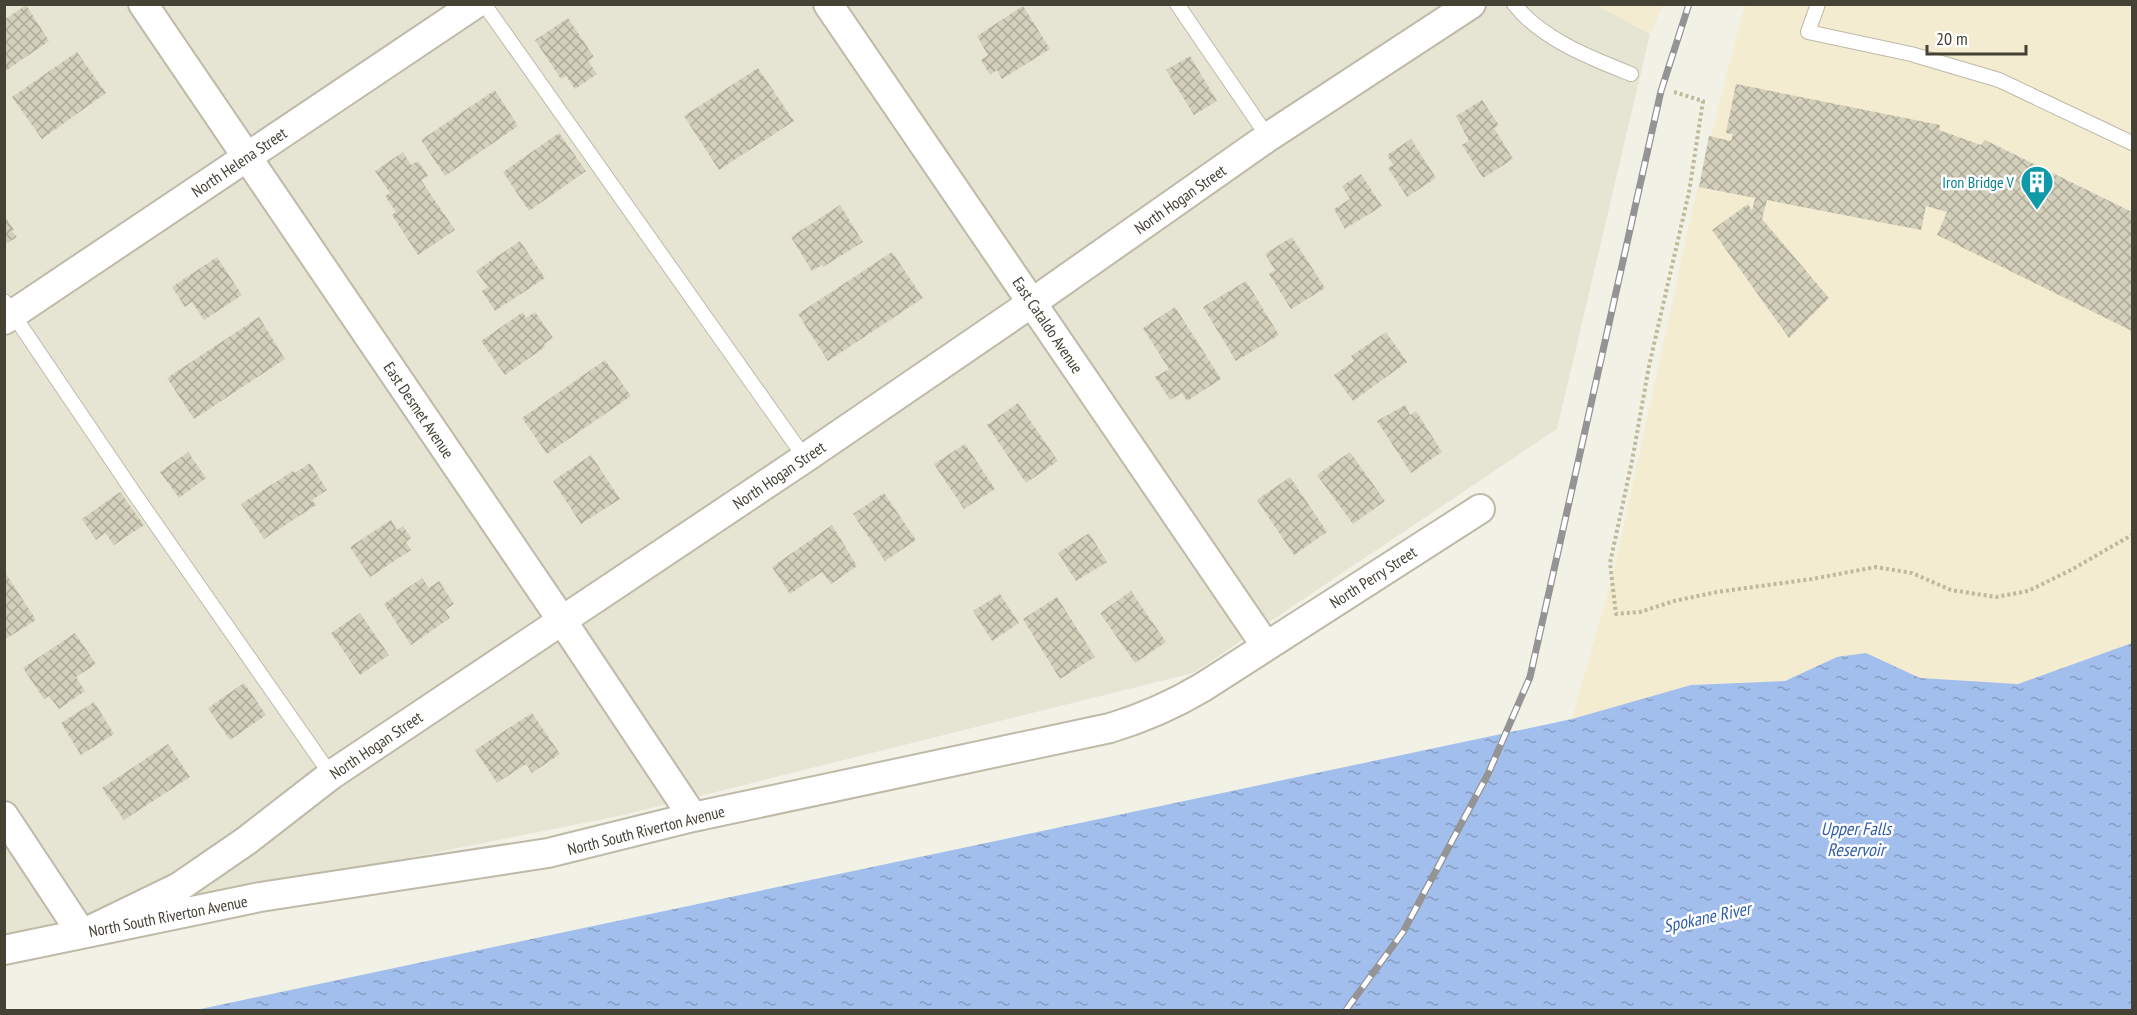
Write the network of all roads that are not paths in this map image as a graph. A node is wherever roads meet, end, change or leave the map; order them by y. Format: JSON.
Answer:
{"nodes":[{"id":1,"x":143,"y":4,"type":"edge"},
{"id":2,"x":475,"y":4,"type":"edge"},
{"id":3,"x":484,"y":4,"type":"edge"},
{"id":4,"x":828,"y":4,"type":"edge"},
{"id":5,"x":1177,"y":4,"type":"edge"},
{"id":6,"x":1471,"y":4,"type":"edge"},
{"id":7,"x":1514,"y":4,"type":"edge"},
{"id":8,"x":1818,"y":4,"type":"edge"},
{"id":9,"x":1631,"y":74,"type":"dead end"},
{"id":10,"x":1268,"y":137,"type":"junction"},
{"id":11,"x":2133,"y":143,"type":"edge"},
{"id":12,"x":247,"y":157,"type":"junction"},
{"id":13,"x":1033,"y":302,"type":"junction"},
{"id":14,"x":7,"y":312,"type":"edge"},
{"id":15,"x":805,"y":458,"type":"junction"},
{"id":16,"x":1480,"y":509,"type":"dead end"},
{"id":17,"x":561,"y":619,"type":"junction"},
{"id":18,"x":1266,"y":646,"type":"junction"},
{"id":19,"x":331,"y":775,"type":"junction"},
{"id":20,"x":4,"y":816,"type":"edge"},
{"id":21,"x":693,"y":817,"type":"junction"},
{"id":22,"x":82,"y":934,"type":"junction"},
{"id":23,"x":4,"y":950,"type":"edge"}],
"edges":[{"from":1,"to":12,"type":"street","name":"East Desmet Avenue"},
{"from":2,"to":12,"type":"street","name":"North Helena Street"},
{"from":3,"to":15,"type":"lane"},
{"from":4,"to":13,"type":"street","name":"East Cataldo Avenue"},
{"from":5,"to":10,"type":"lane"},
{"from":6,"to":10,"type":"street","name":"North Hogan Street"},
{"from":7,"to":9,"type":"lane"},
{"from":8,"to":11,"type":"lane"},
{"from":10,"to":13,"type":"street","name":"North Hogan Street"},
{"from":12,"to":14,"type":"street","name":"North Helena Street"},
{"from":12,"to":17,"type":"street","name":"East Desmet Avenue"},
{"from":13,"to":15,"type":"street","name":"North Hogan Street"},
{"from":13,"to":18,"type":"street","name":"East Cataldo Avenue"},
{"from":14,"to":19,"type":"lane"},
{"from":15,"to":17,"type":"street","name":"North Hogan Street"},
{"from":16,"to":18,"type":"street","name":"North Perry Street"},
{"from":17,"to":19,"type":"street","name":"North Hogan Street"},
{"from":17,"to":21,"type":"street","name":"East Desmet Avenue"},
{"from":18,"to":21,"type":"street","name":"North South Riverton Avenue"},
{"from":19,"to":22,"type":"street","name":"North Hogan Street"},
{"from":20,"to":22,"type":"street"},
{"from":21,"to":22,"type":"street","name":"North South Riverton Avenue"},
{"from":22,"to":23,"type":"street","name":"North South Riverton Avenue"}]}
